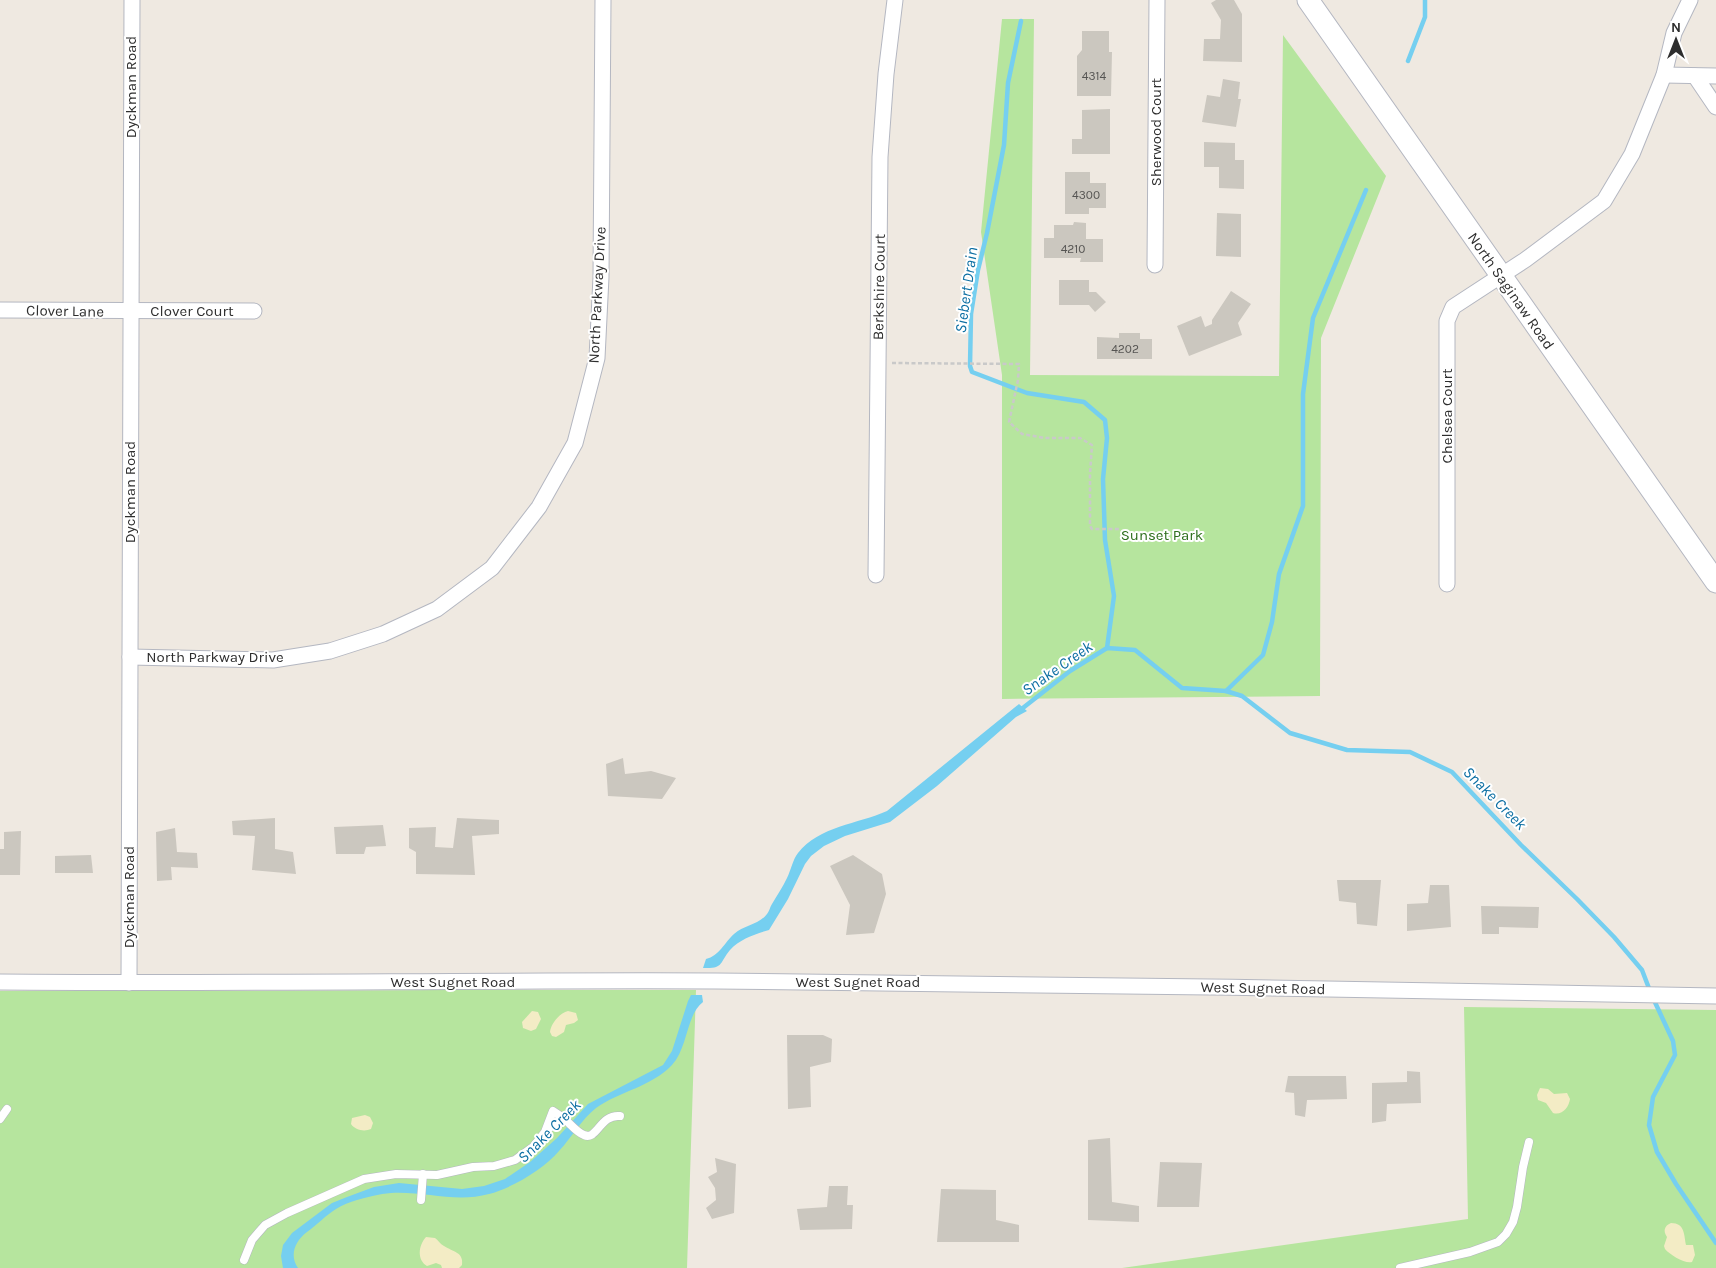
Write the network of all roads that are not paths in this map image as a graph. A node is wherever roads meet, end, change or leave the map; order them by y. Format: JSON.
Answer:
{"nodes":[{"id":1,"x":132,"y":0,"type":"edge"},
{"id":2,"x":603,"y":0,"type":"edge"},
{"id":3,"x":896,"y":0,"type":"edge"},
{"id":4,"x":1157,"y":0,"type":"edge"},
{"id":5,"x":1308,"y":0,"type":"edge"},
{"id":6,"x":1690,"y":0,"type":"edge"},
{"id":7,"x":1664,"y":76,"type":"junction"},
{"id":8,"x":1696,"y":76,"type":"junction"},
{"id":9,"x":1716,"y":76,"type":"edge"},
{"id":10,"x":1716,"y":107,"type":"edge"},
{"id":11,"x":1155,"y":265,"type":"dead end"},
{"id":12,"x":1500,"y":276,"type":"junction"},
{"id":13,"x":0,"y":310,"type":"edge"},
{"id":14,"x":131,"y":311,"type":"junction"},
{"id":15,"x":254,"y":311,"type":"dead end"},
{"id":16,"x":876,"y":574,"type":"dead end"},
{"id":17,"x":1716,"y":582,"type":"edge"},
{"id":18,"x":1447,"y":584,"type":"dead end"},
{"id":19,"x":130,"y":657,"type":"junction"},
{"id":20,"x":0,"y":982,"type":"edge"},
{"id":21,"x":129,"y":983,"type":"junction"},
{"id":22,"x":1716,"y":996,"type":"edge"},
{"id":23,"x":7,"y":1109,"type":"dead end"},
{"id":24,"x":620,"y":1116,"type":"dead end"},
{"id":25,"x":0,"y":1119,"type":"edge"},
{"id":26,"x":1530,"y":1142,"type":"dead end"},
{"id":27,"x":423,"y":1174,"type":"junction"},
{"id":28,"x":421,"y":1200,"type":"dead end"},
{"id":29,"x":244,"y":1260,"type":"dead end"},
{"id":30,"x":1400,"y":1268,"type":"edge"}],
"edges":[{"from":1,"to":14,"type":"street","name":"Dyckman Road"},
{"from":2,"to":19,"type":"street","name":"North Parkway Drive"},
{"from":3,"to":16,"type":"street","name":"Berkshire Court"},
{"from":4,"to":11,"type":"street","name":"Sherwood Court"},
{"from":5,"to":12,"type":"main road","name":"North Saginaw Road"},
{"from":6,"to":7,"type":"street","name":"Chelsea Court"},
{"from":7,"to":8,"type":"street"},
{"from":7,"to":12,"type":"street","name":"Chelsea Court"},
{"from":8,"to":9,"type":"street"},
{"from":8,"to":10,"type":"street"},
{"from":12,"to":17,"type":"main road","name":"North Saginaw Road"},
{"from":12,"to":18,"type":"street","name":"Chelsea Court"},
{"from":13,"to":14,"type":"street","name":"Clover Lane"},
{"from":14,"to":15,"type":"street","name":"Clover Court"},
{"from":14,"to":19,"type":"street","name":"Dyckman Road"},
{"from":19,"to":21,"type":"street","name":"Dyckman Road"},
{"from":20,"to":21,"type":"street","name":"West Sugnet Road"},
{"from":21,"to":22,"type":"street","name":"West Sugnet Road"},
{"from":23,"to":25,"type":"lane"},
{"from":24,"to":27,"type":"lane"},
{"from":26,"to":30,"type":"lane"},
{"from":27,"to":28,"type":"lane"},
{"from":27,"to":29,"type":"lane"}]}
